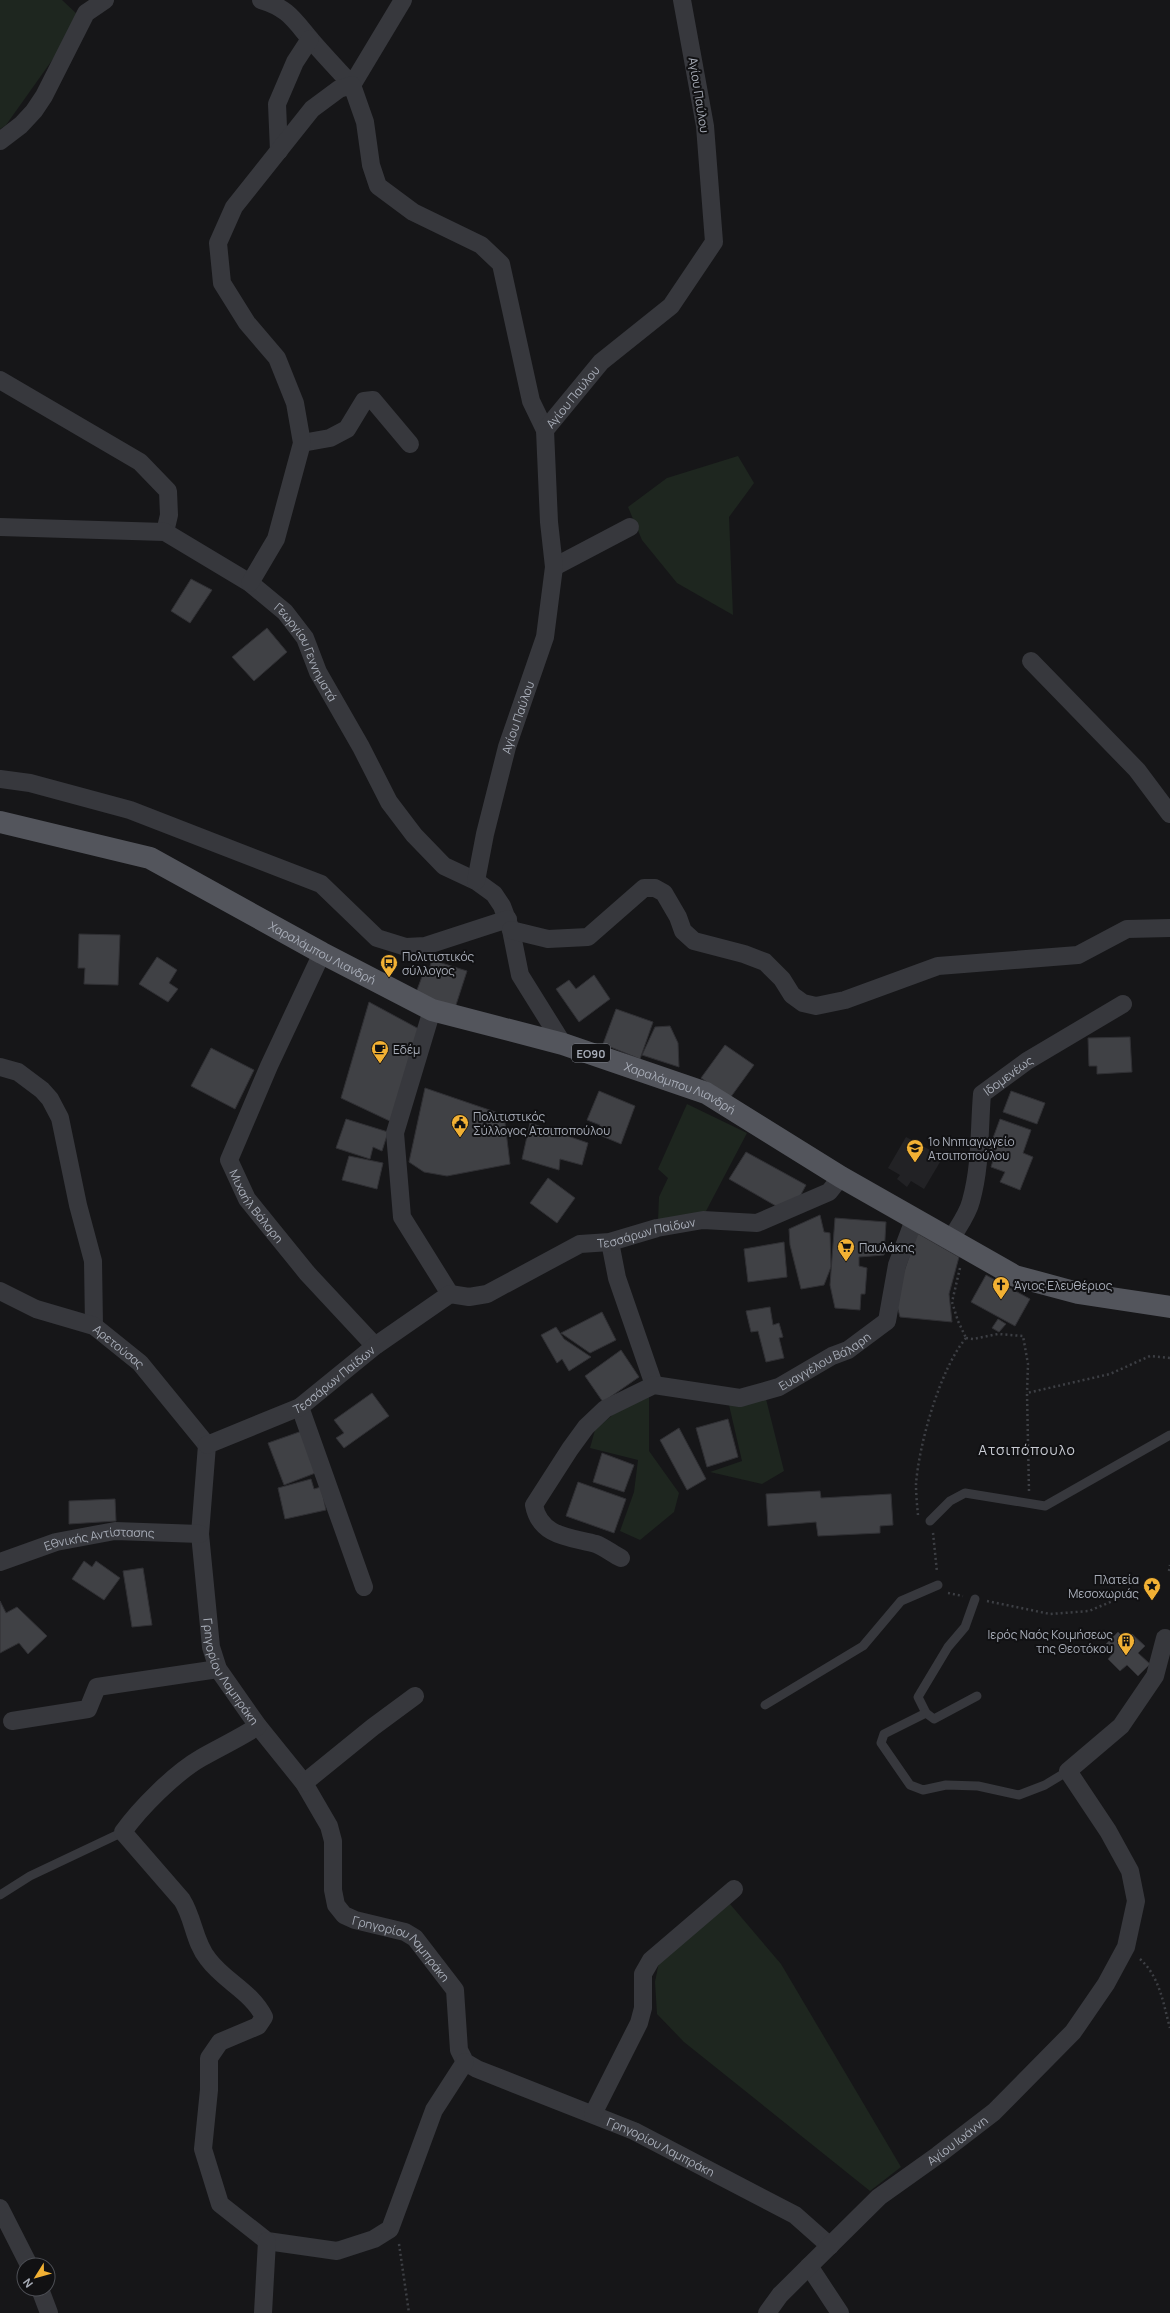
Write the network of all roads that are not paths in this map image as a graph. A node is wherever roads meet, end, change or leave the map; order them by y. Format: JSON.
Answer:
{"nodes":[{"id":1,"x":105,"y":0,"type":"edge"},
{"id":2,"x":262,"y":0,"type":"edge"},
{"id":3,"x":403,"y":0,"type":"edge"},
{"id":4,"x":682,"y":0,"type":"edge"},
{"id":5,"x":310,"y":39,"type":"junction"},
{"id":6,"x":352,"y":85,"type":"junction"},
{"id":7,"x":0,"y":140,"type":"edge"},
{"id":8,"x":279,"y":151,"type":"junction"},
{"id":9,"x":0,"y":380,"type":"edge"},
{"id":10,"x":545,"y":430,"type":"junction"},
{"id":11,"x":302,"y":443,"type":"junction"},
{"id":12,"x":410,"y":444,"type":"dead end"},
{"id":13,"x":0,"y":527,"type":"edge"},
{"id":14,"x":630,"y":527,"type":"dead end"},
{"id":15,"x":165,"y":532,"type":"junction"},
{"id":16,"x":554,"y":567,"type":"junction"},
{"id":17,"x":250,"y":583,"type":"junction"},
{"id":18,"x":1030,"y":661,"type":"dead end"},
{"id":19,"x":0,"y":778,"type":"edge"},
{"id":20,"x":1170,"y":814,"type":"edge"},
{"id":21,"x":0,"y":822,"type":"edge"},
{"id":22,"x":476,"y":881,"type":"junction"},
{"id":23,"x":510,"y":924,"type":"junction"},
{"id":24,"x":1170,"y":928,"type":"edge"},
{"id":25,"x":322,"y":954,"type":"junction"},
{"id":26,"x":1124,"y":1004,"type":"dead end"},
{"id":27,"x":432,"y":1010,"type":"junction"},
{"id":28,"x":563,"y":1044,"type":"junction"},
{"id":29,"x":0,"y":1066,"type":"edge"},
{"id":30,"x":841,"y":1177,"type":"junction"},
{"id":31,"x":914,"y":1220,"type":"junction"},
{"id":32,"x":610,"y":1242,"type":"junction"},
{"id":33,"x":960,"y":1244,"type":"junction"},
{"id":34,"x":0,"y":1290,"type":"edge"},
{"id":35,"x":450,"y":1294,"type":"junction"},
{"id":36,"x":1170,"y":1307,"type":"edge"},
{"id":37,"x":94,"y":1326,"type":"junction"},
{"id":38,"x":375,"y":1346,"type":"junction"},
{"id":39,"x":654,"y":1385,"type":"junction"},
{"id":40,"x":300,"y":1407,"type":"junction"},
{"id":41,"x":1170,"y":1435,"type":"edge"},
{"id":42,"x":207,"y":1445,"type":"junction"},
{"id":43,"x":930,"y":1521,"type":"road end"},
{"id":44,"x":200,"y":1534,"type":"junction"},
{"id":45,"x":621,"y":1558,"type":"dead end"},
{"id":46,"x":0,"y":1562,"type":"edge"},
{"id":47,"x":938,"y":1585,"type":"dead end"},
{"id":48,"x":364,"y":1587,"type":"dead end"},
{"id":49,"x":975,"y":1599,"type":"dead end"},
{"id":50,"x":1165,"y":1638,"type":"dead end"},
{"id":51,"x":218,"y":1669,"type":"junction"},
{"id":52,"x":415,"y":1696,"type":"dead end"},
{"id":53,"x":978,"y":1696,"type":"dead end"},
{"id":54,"x":765,"y":1705,"type":"dead end"},
{"id":55,"x":926,"y":1713,"type":"junction"},
{"id":56,"x":12,"y":1721,"type":"dead end"},
{"id":57,"x":258,"y":1726,"type":"junction"},
{"id":58,"x":1068,"y":1770,"type":"junction"},
{"id":59,"x":304,"y":1783,"type":"junction"},
{"id":60,"x":123,"y":1832,"type":"junction"},
{"id":61,"x":734,"y":1889,"type":"dead end"},
{"id":62,"x":0,"y":1895,"type":"edge"},
{"id":63,"x":465,"y":2062,"type":"junction"},
{"id":64,"x":593,"y":2114,"type":"junction"},
{"id":65,"x":0,"y":2208,"type":"edge"},
{"id":66,"x":267,"y":2241,"type":"junction"},
{"id":67,"x":830,"y":2246,"type":"junction"},
{"id":68,"x":25,"y":2257,"type":"edge"},
{"id":69,"x":809,"y":2266,"type":"junction"},
{"id":70,"x":43,"y":2297,"type":"edge"},
{"id":71,"x":49,"y":2313,"type":"edge"},
{"id":72,"x":263,"y":2313,"type":"edge"},
{"id":73,"x":767,"y":2313,"type":"edge"},
{"id":74,"x":840,"y":2313,"type":"edge"}],
"edges":[{"from":1,"to":7,"type":"street"},
{"from":2,"to":5,"type":"street"},
{"from":3,"to":6,"type":"street"},
{"from":4,"to":10,"type":"street","name":"Αγίου Παύλου"},
{"from":5,"to":6,"type":"street"},
{"from":5,"to":8,"type":"street"},
{"from":6,"to":8,"type":"street"},
{"from":6,"to":10,"type":"street"},
{"from":8,"to":11,"type":"street"},
{"from":9,"to":15,"type":"street"},
{"from":10,"to":16,"type":"street","name":"Αγίου Παύλου"},
{"from":11,"to":12,"type":"street"},
{"from":11,"to":17,"type":"street"},
{"from":13,"to":15,"type":"street","name":"Γεωργίου Γεννηματά"},
{"from":14,"to":16,"type":"street"},
{"from":15,"to":17,"type":"street","name":"Γεωργίου Γεννηματά"},
{"from":16,"to":22,"type":"street","name":"Αγίου Παύλου"},
{"from":17,"to":22,"type":"street","name":"Γεωργίου Γεννηματά"},
{"from":18,"to":20,"type":"street"},
{"from":19,"to":23,"type":"street"},
{"from":21,"to":25,"type":"main road","name":"Χαραλάμπου Λιανδρή","number":"ΕΟ90"},
{"from":22,"to":23,"type":"street","name":"Γεωργίου Γεννηματά"},
{"from":23,"to":24,"type":"street"},
{"from":23,"to":28,"type":"street","name":"Γεωργίου Γεννηματά"},
{"from":25,"to":27,"type":"main road","name":"Χαραλάμπου Λιανδρή","number":"ΕΟ90"},
{"from":25,"to":38,"type":"street","name":"Μιχαήλ Βάλαρη"},
{"from":26,"to":33,"type":"street","name":"Ιδομενέως"},
{"from":27,"to":28,"type":"main road","name":"Χαραλάμπου Λιανδρή","number":"ΕΟ90"},
{"from":27,"to":35,"type":"street"},
{"from":28,"to":30,"type":"main road","name":"Χαραλάμπου Λιανδρή","number":"ΕΟ90"},
{"from":29,"to":37,"type":"street"},
{"from":30,"to":31,"type":"main road","name":"Χαραλάμπου Λιανδρή","number":"ΕΟ90"},
{"from":30,"to":32,"type":"street","name":"Τεσσάρων Παίδων"},
{"from":31,"to":33,"type":"main road","name":"Χαραλάμπου Λιανδρή","number":"ΕΟ90"},
{"from":31,"to":39,"type":"street","name":"Ευαγγέλου Βάλαρη"},
{"from":32,"to":35,"type":"street","name":"Τεσσάρων Παίδων"},
{"from":32,"to":39,"type":"street"},
{"from":33,"to":36,"type":"main road","name":"Χαραλάμπου Λιανδρή","number":"ΕΟ90"},
{"from":34,"to":37,"type":"street","name":"Αρετούσας"},
{"from":35,"to":38,"type":"street","name":"Τεσσάρων Παίδων"},
{"from":37,"to":42,"type":"street","name":"Αρετούσας"},
{"from":38,"to":40,"type":"street","name":"Τεσσάρων Παίδων"},
{"from":39,"to":45,"type":"street"},
{"from":40,"to":42,"type":"street","name":"Τεσσάρων Παίδων"},
{"from":40,"to":48,"type":"street"},
{"from":41,"to":43,"type":"lane"},
{"from":42,"to":44,"type":"street","name":"Γρηγορίου Λαμπράκη"},
{"from":44,"to":46,"type":"street","name":"Εθνικής Αντίστασης"},
{"from":44,"to":51,"type":"street","name":"Γρηγορίου Λαμπράκη"},
{"from":47,"to":54,"type":"lane"},
{"from":49,"to":55,"type":"lane"},
{"from":50,"to":58,"type":"street"},
{"from":51,"to":56,"type":"street"},
{"from":51,"to":57,"type":"street","name":"Γρηγορίου Λαμπράκη"},
{"from":52,"to":59,"type":"street"},
{"from":53,"to":55,"type":"lane"},
{"from":55,"to":58,"type":"lane"},
{"from":57,"to":59,"type":"street","name":"Γρηγορίου Λαμπράκη"},
{"from":57,"to":60,"type":"street"},
{"from":58,"to":67,"type":"street","name":"Αγίου Ιωάννη"},
{"from":59,"to":63,"type":"street","name":"Γρηγορίου Λαμπράκη"},
{"from":60,"to":62,"type":"lane"},
{"from":60,"to":66,"type":"street"},
{"from":61,"to":64,"type":"street"},
{"from":63,"to":64,"type":"street","name":"Γρηγορίου Λαμπράκη"},
{"from":63,"to":66,"type":"street"},
{"from":64,"to":67,"type":"street","name":"Γρηγορίου Λαμπράκη"},
{"from":65,"to":68,"type":"street"},
{"from":66,"to":72,"type":"street"},
{"from":67,"to":69,"type":"street","name":"Αγίου Ιωάννη"},
{"from":69,"to":73,"type":"street","name":"Αγίου Ιωάννη"},
{"from":69,"to":74,"type":"street"},
{"from":70,"to":71,"type":"street"}]}
